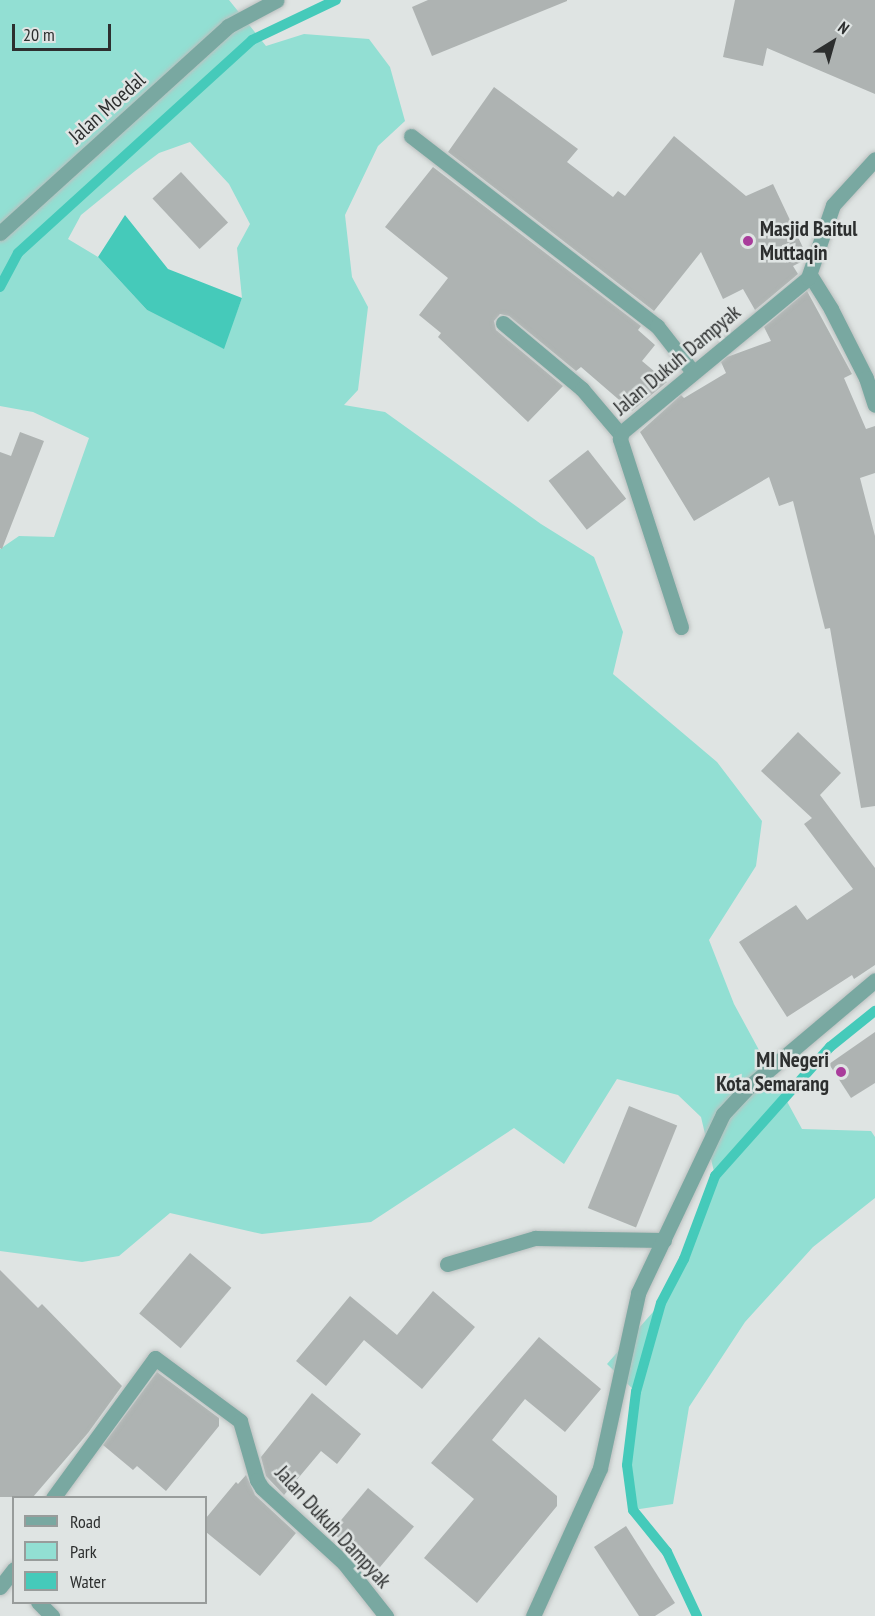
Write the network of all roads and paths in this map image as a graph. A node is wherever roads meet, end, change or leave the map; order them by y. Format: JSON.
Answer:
{"nodes":[{"id":1,"x":277,"y":0,"type":"edge"},
{"id":2,"x":411,"y":136,"type":"dead end"},
{"id":3,"x":875,"y":159,"type":"edge"},
{"id":4,"x":0,"y":233,"type":"edge"},
{"id":5,"x":810,"y":275,"type":"junction"},
{"id":6,"x":503,"y":323,"type":"dead end"},
{"id":7,"x":693,"y":372,"type":"junction"},
{"id":8,"x":875,"y":405,"type":"edge"},
{"id":9,"x":621,"y":435,"type":"junction"},
{"id":10,"x":681,"y":627,"type":"dead end"},
{"id":11,"x":875,"y":980,"type":"edge"},
{"id":12,"x":664,"y":1240,"type":"junction"},
{"id":13,"x":447,"y":1263,"type":"dead end"},
{"id":14,"x":54,"y":1496,"type":"edge"},
{"id":15,"x":40,"y":1604,"type":"edge"},
{"id":16,"x":51,"y":1616,"type":"edge"},
{"id":17,"x":387,"y":1616,"type":"edge"},
{"id":18,"x":533,"y":1616,"type":"edge"}],
"edges":[{"from":1,"to":4,"type":"street","name":"Jalan Moedal"},
{"from":2,"to":7,"type":"street"},
{"from":3,"to":5,"type":"street"},
{"from":5,"to":7,"type":"street","name":"Jalan Dukuh Dampyak"},
{"from":5,"to":8,"type":"street"},
{"from":6,"to":9,"type":"street"},
{"from":7,"to":9,"type":"street","name":"Jalan Dukuh Dampyak"},
{"from":9,"to":10,"type":"street","name":"Jalan Dukuh Dampyak"},
{"from":11,"to":12,"type":"street"},
{"from":12,"to":13,"type":"street"},
{"from":12,"to":18,"type":"street"},
{"from":14,"to":17,"type":"street","name":"Jalan Dukuh Dampyak"},
{"from":15,"to":16,"type":"street"}]}
